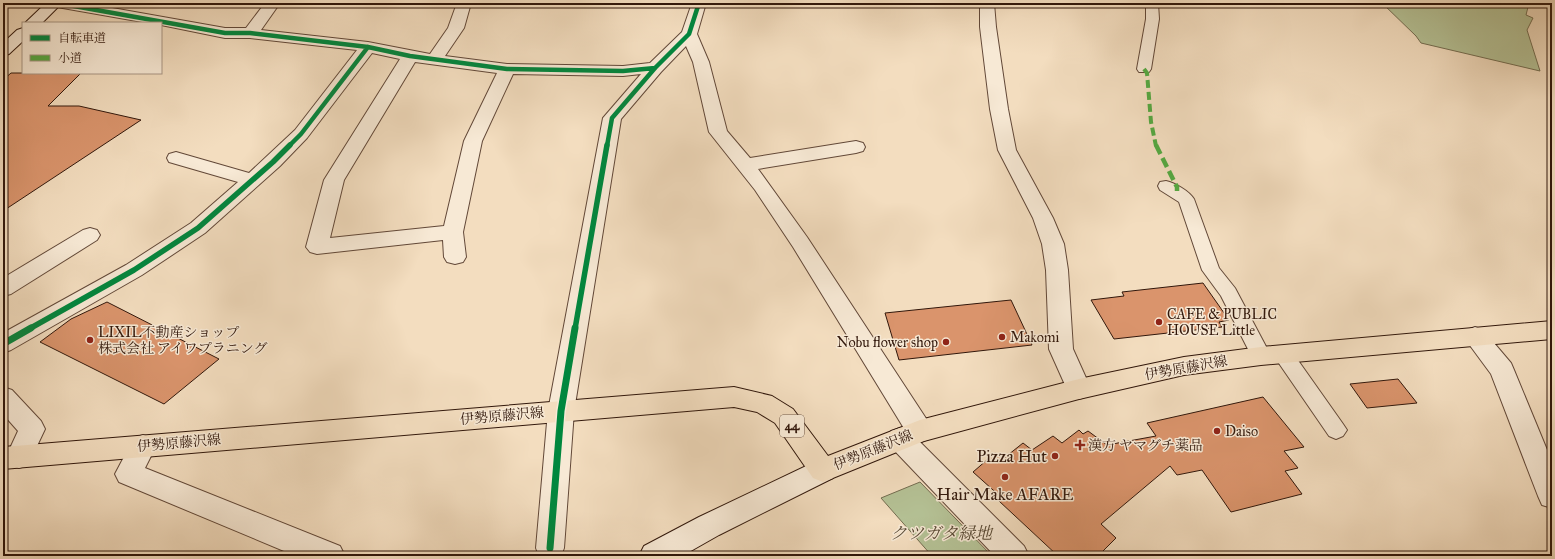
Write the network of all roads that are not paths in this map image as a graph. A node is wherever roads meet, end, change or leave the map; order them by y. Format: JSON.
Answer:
{"nodes":[{"id":1,"x":56,"y":3,"type":"edge"},
{"id":2,"x":273,"y":3,"type":"edge"},
{"id":3,"x":464,"y":3,"type":"edge"},
{"id":4,"x":699,"y":3,"type":"edge"},
{"id":5,"x":987,"y":3,"type":"edge"},
{"id":6,"x":1152,"y":3,"type":"edge"},
{"id":7,"x":35,"y":22,"type":"edge"},
{"id":8,"x":250,"y":33,"type":"junction"},
{"id":9,"x":22,"y":34,"type":"edge"},
{"id":10,"x":689,"y":34,"type":"junction"},
{"id":11,"x":368,"y":47,"type":"junction"},
{"id":12,"x":3,"y":51,"type":"edge"},
{"id":13,"x":410,"y":56,"type":"junction"},
{"id":14,"x":435,"y":59,"type":"junction"},
{"id":15,"x":655,"y":68,"type":"junction"},
{"id":16,"x":507,"y":69,"type":"junction"},
{"id":17,"x":1144,"y":69,"type":"dead end"},
{"id":18,"x":856,"y":148,"type":"dead end"},
{"id":19,"x":176,"y":158,"type":"dead end"},
{"id":20,"x":745,"y":165,"type":"junction"},
{"id":21,"x":252,"y":180,"type":"junction"},
{"id":22,"x":1166,"y":186,"type":"dead end"},
{"id":23,"x":454,"y":232,"type":"junction"},
{"id":24,"x":90,"y":234,"type":"dead end"},
{"id":25,"x":455,"y":257,"type":"dead end"},
{"id":26,"x":3,"y":288,"type":"edge"},
{"id":27,"x":1552,"y":330,"type":"edge"},
{"id":28,"x":1475,"y":336,"type":"junction"},
{"id":29,"x":3,"y":344,"type":"edge"},
{"id":30,"x":1272,"y":355,"type":"junction"},
{"id":31,"x":1080,"y":389,"type":"junction"},
{"id":32,"x":3,"y":397,"type":"edge"},
{"id":33,"x":561,"y":411,"type":"junction"},
{"id":34,"x":1336,"y":430,"type":"dead end"},
{"id":35,"x":910,"y":435,"type":"junction"},
{"id":36,"x":143,"y":446,"type":"junction"},
{"id":37,"x":11,"y":457,"type":"edge"},
{"id":38,"x":823,"y":470,"type":"junction"},
{"id":39,"x":1552,"y":496,"type":"edge"},
{"id":40,"x":550,"y":548,"type":"dead end"},
{"id":41,"x":330,"y":556,"type":"edge"},
{"id":42,"x":654,"y":556,"type":"edge"},
{"id":43,"x":1014,"y":556,"type":"edge"}],
"edges":[{"from":1,"to":7,"type":"street"},
{"from":1,"to":8,"type":"street"},
{"from":2,"to":8,"type":"street"},
{"from":3,"to":14,"type":"street"},
{"from":4,"to":10,"type":"street"},
{"from":5,"to":31,"type":"street"},
{"from":6,"to":17,"type":"lane"},
{"from":8,"to":11,"type":"street"},
{"from":9,"to":12,"type":"street"},
{"from":10,"to":15,"type":"street"},
{"from":10,"to":20,"type":"street"},
{"from":11,"to":13,"type":"street"},
{"from":11,"to":21,"type":"street"},
{"from":13,"to":14,"type":"street"},
{"from":13,"to":23,"type":"street"},
{"from":14,"to":16,"type":"street"},
{"from":15,"to":16,"type":"street"},
{"from":15,"to":33,"type":"street"},
{"from":16,"to":23,"type":"street"},
{"from":18,"to":20,"type":"street"},
{"from":19,"to":21,"type":"street"},
{"from":20,"to":35,"type":"street"},
{"from":21,"to":29,"type":"street"},
{"from":22,"to":30,"type":"lane"},
{"from":23,"to":25,"type":"street"},
{"from":24,"to":26,"type":"street"},
{"from":27,"to":28,"type":"main road","name":"伊勢原藤沢線"},
{"from":28,"to":30,"type":"main road","name":"伊勢原藤沢線"},
{"from":28,"to":39,"type":"street"},
{"from":30,"to":31,"type":"main road","name":"伊勢原藤沢線"},
{"from":30,"to":34,"type":"lane"},
{"from":31,"to":35,"type":"main road","name":"伊勢原藤沢線"},
{"from":32,"to":37,"type":"street"},
{"from":33,"to":36,"type":"main road","name":"伊勢原藤沢線","number":"44"},
{"from":33,"to":38,"type":"main road","name":"伊勢原藤沢線","number":"44"},
{"from":33,"to":40,"type":"street"},
{"from":35,"to":38,"type":"main road","name":"伊勢原藤沢線"},
{"from":35,"to":43,"type":"street"},
{"from":36,"to":37,"type":"main road","name":"伊勢原藤沢線","number":"44"},
{"from":36,"to":41,"type":"street"},
{"from":38,"to":42,"type":"street"}]}
